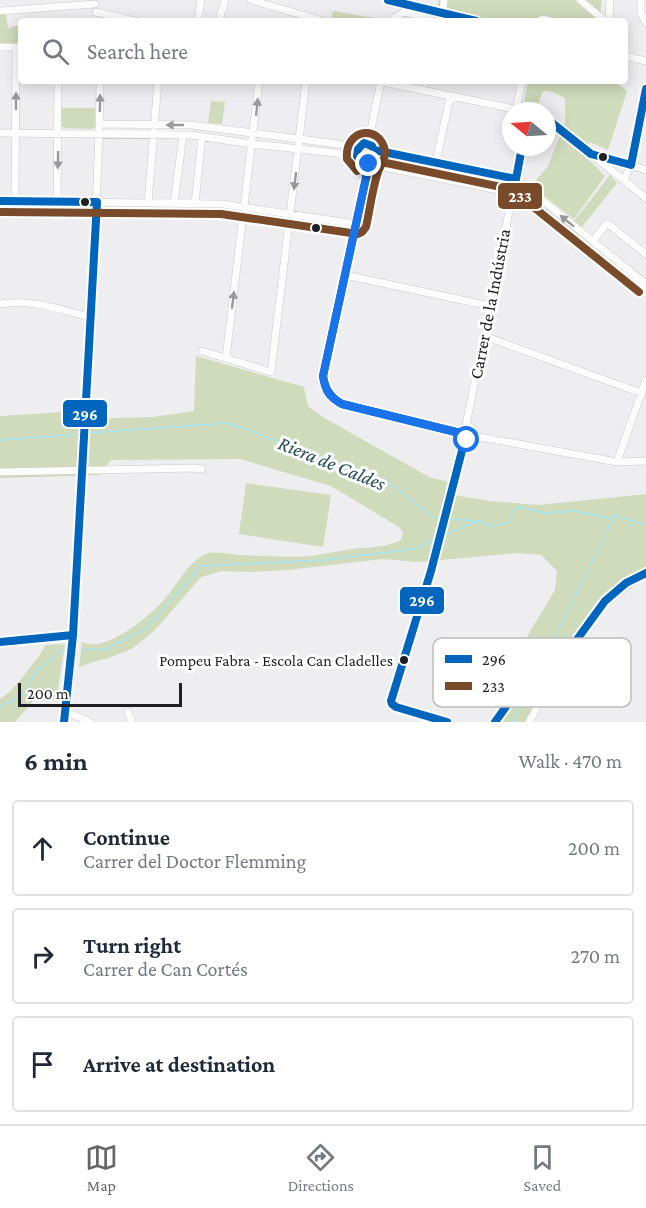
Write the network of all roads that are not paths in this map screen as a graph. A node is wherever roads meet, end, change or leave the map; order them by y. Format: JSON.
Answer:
{"nodes":[{"id":1,"x":201,"y":0,"type":"edge"},
{"id":2,"x":225,"y":0,"type":"edge"},
{"id":3,"x":251,"y":0,"type":"edge"},
{"id":4,"x":386,"y":0,"type":"edge"},
{"id":5,"x":444,"y":0,"type":"edge"},
{"id":6,"x":580,"y":0,"type":"edge"},
{"id":7,"x":610,"y":0,"type":"edge"},
{"id":8,"x":641,"y":0,"type":"edge"},
{"id":9,"x":398,"y":2,"type":"junction"},
{"id":10,"x":28,"y":4,"type":"edge"},
{"id":11,"x":96,"y":5,"type":"edge"},
{"id":12,"x":0,"y":11,"type":"edge"},
{"id":13,"x":441,"y":13,"type":"junction"},
{"id":14,"x":128,"y":18,"type":"edge"},
{"id":15,"x":198,"y":18,"type":"edge"},
{"id":16,"x":220,"y":18,"type":"edge"},
{"id":17,"x":313,"y":18,"type":"edge"},
{"id":18,"x":394,"y":18,"type":"edge"},
{"id":19,"x":394,"y":18,"type":"edge"},
{"id":20,"x":395,"y":18,"type":"edge"},
{"id":21,"x":464,"y":18,"type":"edge"},
{"id":22,"x":603,"y":18,"type":"edge"},
{"id":23,"x":607,"y":18,"type":"edge"},
{"id":24,"x":646,"y":23,"type":"edge"},
{"id":25,"x":0,"y":47,"type":"edge"},
{"id":26,"x":18,"y":47,"type":"edge"},
{"id":27,"x":628,"y":57,"type":"edge"},
{"id":28,"x":646,"y":61,"type":"edge"},
{"id":29,"x":18,"y":76,"type":"edge"},
{"id":30,"x":58,"y":84,"type":"edge"},
{"id":31,"x":100,"y":84,"type":"edge"},
{"id":32,"x":158,"y":84,"type":"edge"},
{"id":33,"x":260,"y":84,"type":"edge"},
{"id":34,"x":306,"y":84,"type":"edge"},
{"id":35,"x":379,"y":84,"type":"edge"},
{"id":36,"x":393,"y":84,"type":"edge"},
{"id":37,"x":522,"y":84,"type":"edge"},
{"id":38,"x":646,"y":89,"type":"edge"},
{"id":39,"x":450,"y":97,"type":"junction"},
{"id":40,"x":521,"y":102,"type":"edge"},
{"id":41,"x":502,"y":107,"type":"edge"},
{"id":42,"x":100,"y":124,"type":"junction"},
{"id":43,"x":154,"y":125,"type":"junction"},
{"id":44,"x":556,"y":126,"type":"edge"},
{"id":45,"x":646,"y":126,"type":"edge"},
{"id":46,"x":639,"y":131,"type":"junction"},
{"id":47,"x":0,"y":133,"type":"edge"},
{"id":48,"x":16,"y":133,"type":"junction"},
{"id":49,"x":58,"y":133,"type":"junction"},
{"id":50,"x":254,"y":133,"type":"junction"},
{"id":51,"x":99,"y":134,"type":"junction"},
{"id":52,"x":153,"y":135,"type":"junction"},
{"id":53,"x":183,"y":135,"type":"junction"},
{"id":54,"x":202,"y":136,"type":"junction"},
{"id":55,"x":300,"y":140,"type":"junction"},
{"id":56,"x":253,"y":144,"type":"junction"},
{"id":57,"x":368,"y":144,"type":"junction"},
{"id":58,"x":299,"y":149,"type":"junction"},
{"id":59,"x":358,"y":149,"type":"junction"},
{"id":60,"x":374,"y":150,"type":"junction"},
{"id":61,"x":591,"y":154,"type":"junction"},
{"id":62,"x":520,"y":156,"type":"edge"},
{"id":63,"x":358,"y":159,"type":"junction"},
{"id":64,"x":436,"y":162,"type":"junction"},
{"id":65,"x":369,"y":164,"type":"junction"},
{"id":66,"x":631,"y":165,"type":"junction"},
{"id":67,"x":646,"y":170,"type":"edge"},
{"id":68,"x":516,"y":179,"type":"junction"},
{"id":69,"x":624,"y":180,"type":"junction"},
{"id":70,"x":513,"y":193,"type":"junction"},
{"id":71,"x":646,"y":198,"type":"edge"},
{"id":72,"x":0,"y":201,"type":"edge"},
{"id":73,"x":15,"y":201,"type":"junction"},
{"id":74,"x":57,"y":201,"type":"junction"},
{"id":75,"x":97,"y":202,"type":"junction"},
{"id":76,"x":148,"y":203,"type":"junction"},
{"id":77,"x":174,"y":203,"type":"junction"},
{"id":78,"x":195,"y":204,"type":"junction"},
{"id":79,"x":245,"y":207,"type":"junction"},
{"id":80,"x":291,"y":214,"type":"junction"},
{"id":81,"x":356,"y":224,"type":"junction"},
{"id":82,"x":593,"y":241,"type":"junction"},
{"id":83,"x":646,"y":254,"type":"edge"},
{"id":84,"x":345,"y":275,"type":"junction"},
{"id":85,"x":646,"y":284,"type":"edge"},
{"id":86,"x":646,"y":292,"type":"edge"},
{"id":87,"x":0,"y":304,"type":"edge"},
{"id":88,"x":490,"y":306,"type":"junction"},
{"id":89,"x":90,"y":317,"type":"junction"},
{"id":90,"x":484,"y":336,"type":"junction"},
{"id":91,"x":202,"y":351,"type":"dead end"},
{"id":92,"x":226,"y":358,"type":"junction"},
{"id":93,"x":646,"y":380,"type":"edge"},
{"id":94,"x":641,"y":393,"type":"junction"},
{"id":95,"x":466,"y":425,"type":"junction"},
{"id":96,"x":463,"y":436,"type":"junction"},
{"id":97,"x":474,"y":436,"type":"junction"},
{"id":98,"x":646,"y":461,"type":"edge"},
{"id":99,"x":617,"y":462,"type":"junction"},
{"id":100,"x":202,"y":469,"type":"dead end"},
{"id":101,"x":83,"y":470,"type":"junction"},
{"id":102,"x":0,"y":472,"type":"edge"},
{"id":103,"x":646,"y":573,"type":"edge"},
{"id":104,"x":73,"y":635,"type":"junction"},
{"id":105,"x":578,"y":638,"type":"edge"},
{"id":106,"x":0,"y":642,"type":"edge"},
{"id":107,"x":506,"y":707,"type":"edge"},
{"id":108,"x":537,"y":707,"type":"edge"},
{"id":109,"x":65,"y":711,"type":"junction"},
{"id":110,"x":128,"y":712,"type":"dead end"},
{"id":111,"x":64,"y":722,"type":"edge"},
{"id":112,"x":90,"y":722,"type":"edge"},
{"id":113,"x":132,"y":722,"type":"edge"},
{"id":114,"x":447,"y":722,"type":"edge"},
{"id":115,"x":495,"y":722,"type":"edge"},
{"id":116,"x":529,"y":722,"type":"edge"}],
"edges":[{"from":1,"to":15,"type":"street"},
{"from":2,"to":16,"type":"street"},
{"from":3,"to":17,"type":"street"},
{"from":4,"to":9,"type":"street"},
{"from":4,"to":19,"type":"street"},
{"from":5,"to":13,"type":"street"},
{"from":6,"to":22,"type":"street"},
{"from":7,"to":23,"type":"street"},
{"from":8,"to":24,"type":"street"},
{"from":9,"to":13,"type":"street"},
{"from":9,"to":18,"type":"street"},
{"from":10,"to":11,"type":"street"},
{"from":10,"to":12,"type":"street"},
{"from":11,"to":14,"type":"street"},
{"from":13,"to":20,"type":"street"},
{"from":13,"to":21,"type":"street"},
{"from":25,"to":26,"type":"street"},
{"from":27,"to":28,"type":"street"},
{"from":48,"to":29,"type":"street","one_way":true},
{"from":30,"to":49,"type":"street"},
{"from":42,"to":31,"type":"street","one_way":true},
{"from":32,"to":43,"type":"street"},
{"from":50,"to":33,"type":"street","one_way":true},
{"from":34,"to":55,"type":"street"},
{"from":35,"to":57,"type":"street"},
{"from":36,"to":39,"type":"street"},
{"from":37,"to":40,"type":"street"},
{"from":38,"to":46,"type":"street"},
{"from":39,"to":41,"type":"street"},
{"from":39,"to":64,"type":"street"},
{"from":42,"to":43,"type":"street"},
{"from":42,"to":51,"type":"street"},
{"from":50,"to":43,"type":"street","one_way":true},
{"from":43,"to":52,"type":"street"},
{"from":44,"to":61,"type":"street"},
{"from":45,"to":46,"type":"street"},
{"from":46,"to":66,"type":"street"},
{"from":47,"to":48,"type":"street"},
{"from":48,"to":49,"type":"street"},
{"from":48,"to":73,"type":"street"},
{"from":49,"to":51,"type":"street"},
{"from":49,"to":74,"type":"street","one_way":true},
{"from":50,"to":55,"type":"street"},
{"from":50,"to":56,"type":"street"},
{"from":51,"to":52,"type":"street"},
{"from":51,"to":75,"type":"street"},
{"from":52,"to":53,"type":"street"},
{"from":52,"to":76,"type":"street"},
{"from":53,"to":54,"type":"street"},
{"from":53,"to":77,"type":"street"},
{"from":54,"to":56,"type":"street"},
{"from":54,"to":78,"type":"street"},
{"from":55,"to":58,"type":"street"},
{"from":55,"to":59,"type":"street"},
{"from":56,"to":58,"type":"street"},
{"from":56,"to":79,"type":"street"},
{"from":57,"to":59,"type":"street"},
{"from":57,"to":60,"type":"street"},
{"from":58,"to":63,"type":"street"},
{"from":58,"to":80,"type":"street","one_way":true},
{"from":59,"to":63,"type":"street"},
{"from":60,"to":64,"type":"street"},
{"from":60,"to":65,"type":"street"},
{"from":61,"to":66,"type":"street"},
{"from":61,"to":69,"type":"street"},
{"from":62,"to":68,"type":"street","name":"Carrer de la Indústria"},
{"from":63,"to":65,"type":"street"},
{"from":64,"to":68,"type":"street"},
{"from":65,"to":70,"type":"street"},
{"from":65,"to":81,"type":"street"},
{"from":66,"to":67,"type":"street"},
{"from":66,"to":69,"type":"street"},
{"from":68,"to":70,"type":"street","name":"Carrer de la Indústria"},
{"from":82,"to":68,"type":"street","one_way":true},
{"from":69,"to":71,"type":"street"},
{"from":70,"to":86,"type":"street"},
{"from":70,"to":88,"type":"street","name":"Carrer de la Indústria"},
{"from":72,"to":73,"type":"street"},
{"from":73,"to":74,"type":"street"},
{"from":74,"to":75,"type":"street"},
{"from":75,"to":76,"type":"street"},
{"from":75,"to":89,"type":"street"},
{"from":76,"to":77,"type":"street"},
{"from":77,"to":78,"type":"street"},
{"from":78,"to":79,"type":"street"},
{"from":79,"to":80,"type":"street"},
{"from":92,"to":79,"type":"street","one_way":true},
{"from":80,"to":81,"type":"street"},
{"from":80,"to":92,"type":"street"},
{"from":81,"to":84,"type":"street"},
{"from":82,"to":83,"type":"street"},
{"from":82,"to":85,"type":"street"},
{"from":84,"to":88,"type":"street"},
{"from":84,"to":96,"type":"street"},
{"from":87,"to":89,"type":"street"},
{"from":88,"to":90,"type":"street","name":"Carrer de la Indústria"},
{"from":89,"to":101,"type":"street"},
{"from":90,"to":94,"type":"street"},
{"from":90,"to":95,"type":"street","name":"Carrer de la Indústria"},
{"from":91,"to":92,"type":"street"},
{"from":93,"to":94,"type":"street"},
{"from":94,"to":99,"type":"street"},
{"from":95,"to":96,"type":"street"},
{"from":95,"to":97,"type":"street"},
{"from":96,"to":97,"type":"street"},
{"from":96,"to":114,"type":"street"},
{"from":97,"to":99,"type":"street"},
{"from":98,"to":99,"type":"street"},
{"from":100,"to":101,"type":"street"},
{"from":101,"to":102,"type":"street"},
{"from":101,"to":104,"type":"street"},
{"from":103,"to":105,"type":"street"},
{"from":104,"to":106,"type":"street"},
{"from":104,"to":109,"type":"street"},
{"from":107,"to":115,"type":"street"},
{"from":108,"to":116,"type":"street"},
{"from":109,"to":111,"type":"street"},
{"from":109,"to":112,"type":"street"},
{"from":110,"to":113,"type":"street"}]}
